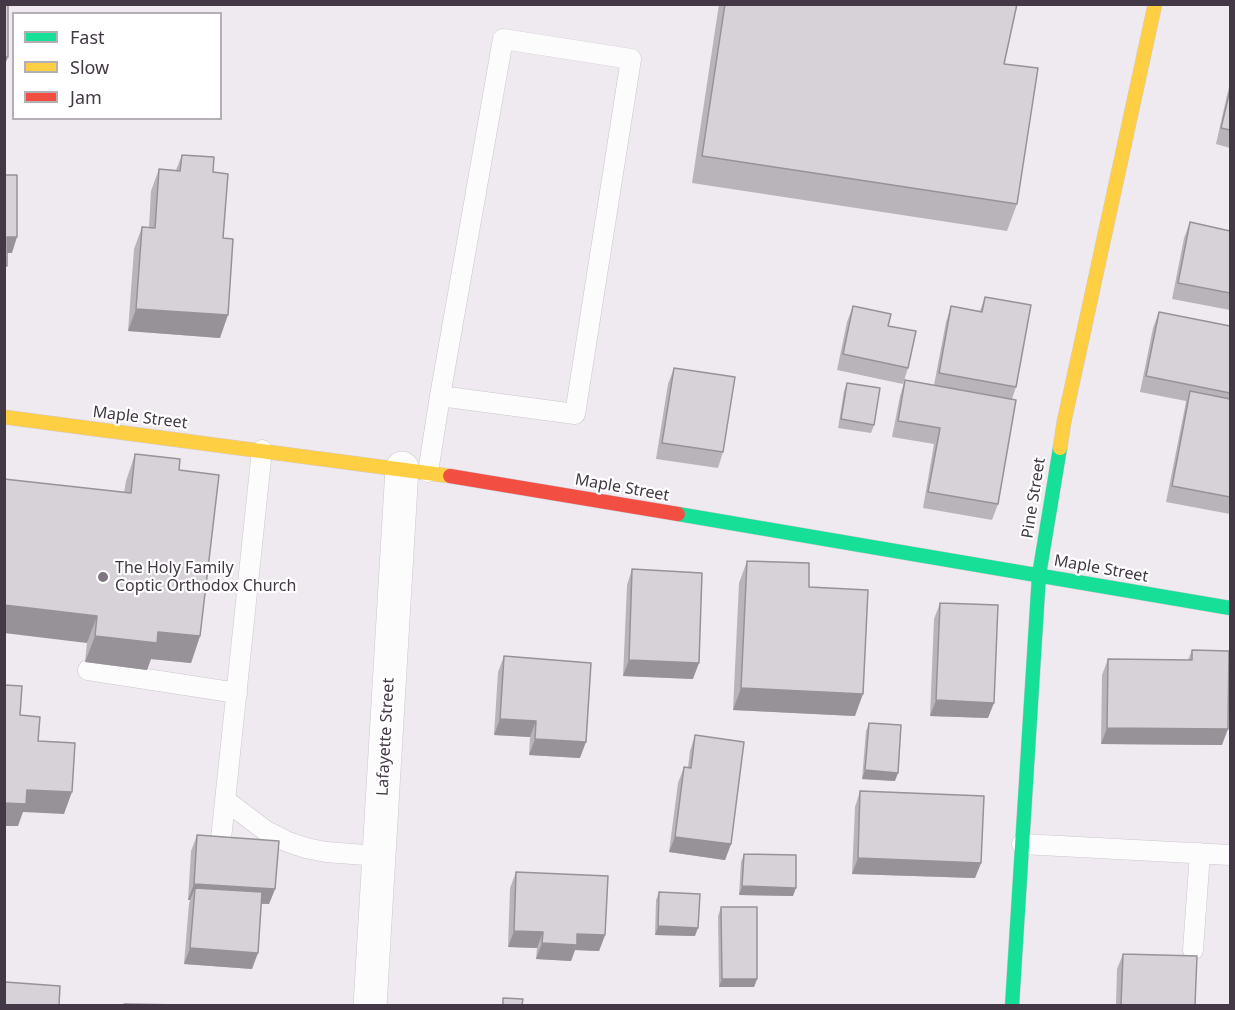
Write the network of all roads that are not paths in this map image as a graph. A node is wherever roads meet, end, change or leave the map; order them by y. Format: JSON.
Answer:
{"nodes":[{"id":1,"x":1155,"y":4,"type":"edge"},
{"id":2,"x":440,"y":396,"type":"junction"},
{"id":3,"x":4,"y":417,"type":"edge"},
{"id":4,"x":261,"y":450,"type":"junction"},
{"id":5,"x":415,"y":470,"type":"junction"},
{"id":6,"x":1039,"y":575,"type":"junction"},
{"id":7,"x":1230,"y":608,"type":"edge"},
{"id":8,"x":88,"y":670,"type":"dead end"},
{"id":9,"x":237,"y":693,"type":"junction"},
{"id":10,"x":225,"y":800,"type":"junction"},
{"id":11,"x":222,"y":839,"type":"edge"},
{"id":12,"x":1022,"y":844,"type":"junction"},
{"id":13,"x":1200,"y":853,"type":"junction"},
{"id":14,"x":1230,"y":855,"type":"edge"},
{"id":15,"x":379,"y":856,"type":"junction"},
{"id":16,"x":1193,"y":950,"type":"dead end"},
{"id":17,"x":370,"y":1005,"type":"edge"},
{"id":18,"x":1012,"y":1005,"type":"edge"}],
"edges":[{"from":1,"to":6,"type":"main road","name":"Pine Street"},
{"from":2,"to":2,"type":"lane"},
{"from":2,"to":5,"type":"lane"},
{"from":3,"to":4,"type":"main road","name":"Maple Street"},
{"from":4,"to":5,"type":"main road","name":"Maple Street"},
{"from":4,"to":9,"type":"lane"},
{"from":5,"to":6,"type":"main road","name":"Maple Street"},
{"from":5,"to":15,"type":"street","name":"Lafayette Street"},
{"from":6,"to":7,"type":"main road","name":"Maple Street"},
{"from":6,"to":12,"type":"main road","name":"Pine Street"},
{"from":8,"to":9,"type":"lane"},
{"from":9,"to":10,"type":"lane"},
{"from":10,"to":11,"type":"lane"},
{"from":10,"to":15,"type":"lane"},
{"from":12,"to":13,"type":"lane"},
{"from":12,"to":18,"type":"main road","name":"Pine Street"},
{"from":13,"to":14,"type":"lane"},
{"from":13,"to":16,"type":"lane"},
{"from":15,"to":17,"type":"street","name":"Lafayette Street"}]}
